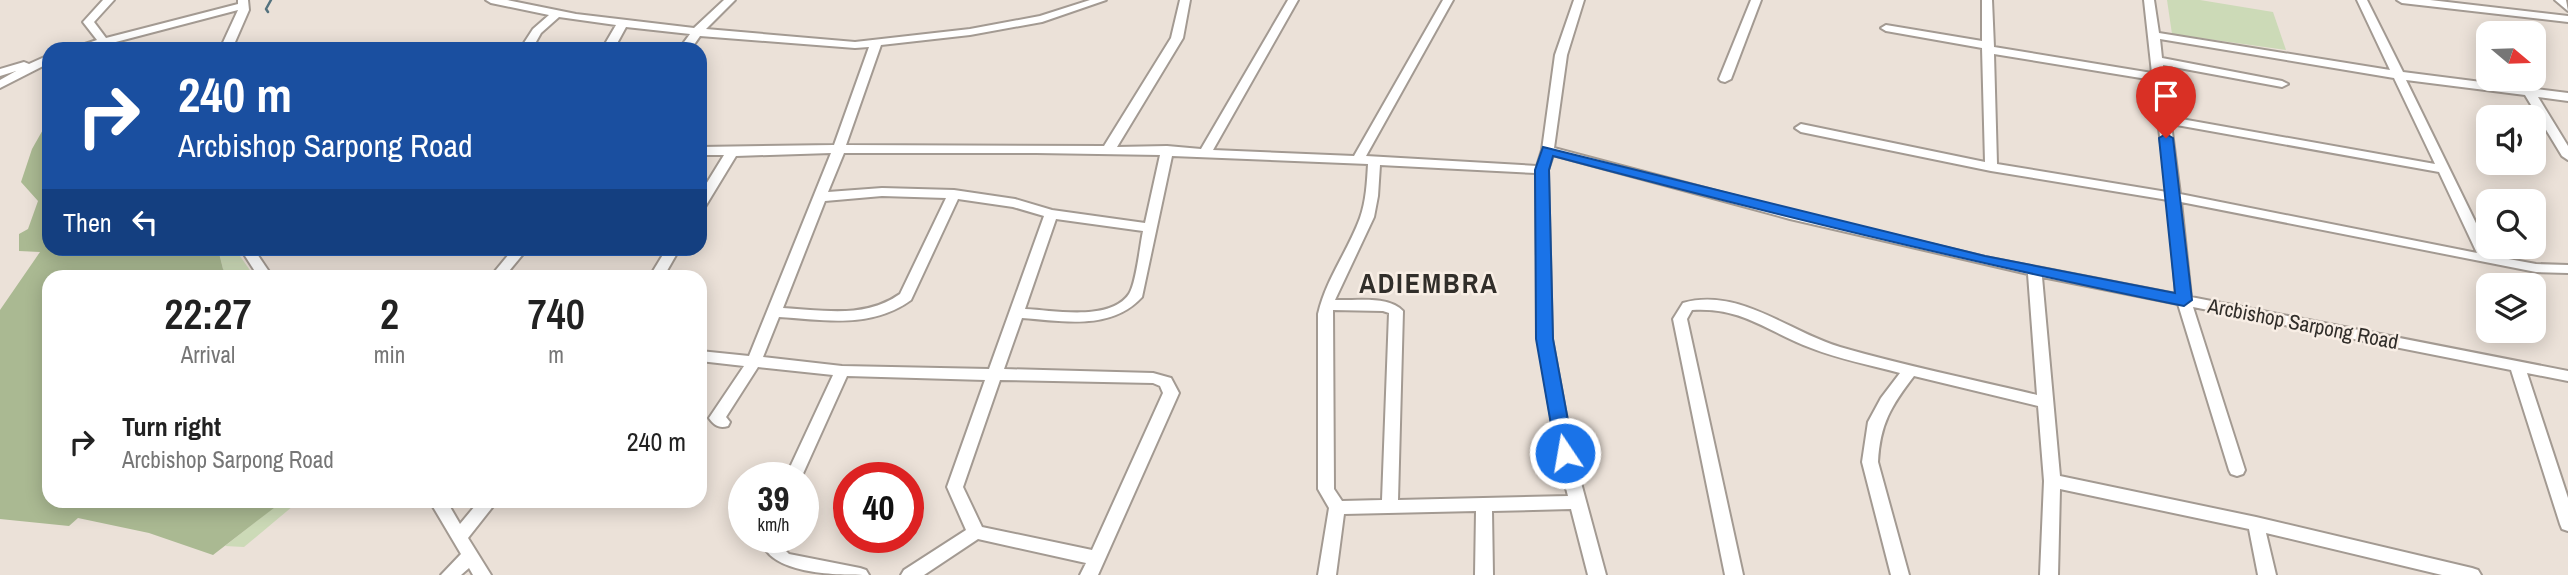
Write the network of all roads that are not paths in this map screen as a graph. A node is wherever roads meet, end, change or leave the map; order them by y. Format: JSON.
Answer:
{"nodes":[{"id":1,"x":109,"y":0,"type":"edge"},
{"id":2,"x":491,"y":0,"type":"edge"},
{"id":3,"x":730,"y":0,"type":"edge"},
{"id":4,"x":1101,"y":0,"type":"edge"},
{"id":5,"x":1185,"y":0,"type":"edge"},
{"id":6,"x":1293,"y":0,"type":"edge"},
{"id":7,"x":1448,"y":0,"type":"edge"},
{"id":8,"x":1574,"y":0,"type":"edge"},
{"id":9,"x":1579,"y":0,"type":"edge"},
{"id":10,"x":1756,"y":0,"type":"edge"},
{"id":11,"x":1987,"y":0,"type":"edge"},
{"id":12,"x":2149,"y":0,"type":"edge"},
{"id":13,"x":2362,"y":0,"type":"edge"},
{"id":14,"x":2402,"y":0,"type":"edge"},
{"id":15,"x":2560,"y":0,"type":"edge"},
{"id":16,"x":507,"y":2,"type":"edge"},
{"id":17,"x":243,"y":3,"type":"edge"},
{"id":18,"x":2568,"y":8,"type":"edge"},
{"id":19,"x":556,"y":14,"type":"junction"},
{"id":20,"x":2568,"y":19,"type":"edge"},
{"id":21,"x":623,"y":23,"type":"junction"},
{"id":22,"x":1886,"y":28,"type":"dead end"},
{"id":23,"x":697,"y":32,"type":"junction"},
{"id":24,"x":2152,"y":35,"type":"junction"},
{"id":25,"x":102,"y":42,"type":"edge"},
{"id":26,"x":112,"y":42,"type":"edge"},
{"id":27,"x":229,"y":42,"type":"edge"},
{"id":28,"x":530,"y":42,"type":"edge"},
{"id":29,"x":612,"y":42,"type":"edge"},
{"id":30,"x":690,"y":42,"type":"edge"},
{"id":31,"x":876,"y":43,"type":"junction"},
{"id":32,"x":1987,"y":47,"type":"junction"},
{"id":33,"x":42,"y":60,"type":"edge"},
{"id":34,"x":2156,"y":60,"type":"junction"},
{"id":35,"x":42,"y":62,"type":"edge"},
{"id":36,"x":0,"y":72,"type":"edge"},
{"id":37,"x":2398,"y":75,"type":"junction"},
{"id":38,"x":2158,"y":77,"type":"junction"},
{"id":39,"x":1725,"y":79,"type":"dead end"},
{"id":40,"x":2281,"y":83,"type":"dead end"},
{"id":41,"x":0,"y":85,"type":"edge"},
{"id":42,"x":2529,"y":92,"type":"junction"},
{"id":43,"x":2568,"y":97,"type":"edge"},
{"id":44,"x":2163,"y":119,"type":"junction"},
{"id":45,"x":1801,"y":128,"type":"dead end"},
{"id":46,"x":2551,"y":129,"type":"junction"},
{"id":47,"x":2568,"y":131,"type":"edge"},
{"id":48,"x":839,"y":149,"type":"junction"},
{"id":49,"x":1109,"y":149,"type":"junction"},
{"id":50,"x":1167,"y":150,"type":"junction"},
{"id":51,"x":1548,"y":150,"type":"junction"},
{"id":52,"x":707,"y":151,"type":"edge"},
{"id":53,"x":1206,"y":151,"type":"junction"},
{"id":54,"x":732,"y":152,"type":"junction"},
{"id":55,"x":2568,"y":156,"type":"edge"},
{"id":56,"x":1358,"y":160,"type":"junction"},
{"id":57,"x":1374,"y":162,"type":"junction"},
{"id":58,"x":1991,"y":167,"type":"junction"},
{"id":59,"x":2442,"y":169,"type":"junction"},
{"id":60,"x":1542,"y":170,"type":"junction"},
{"id":61,"x":707,"y":193,"type":"edge"},
{"id":62,"x":954,"y":194,"type":"junction"},
{"id":63,"x":820,"y":197,"type":"junction"},
{"id":64,"x":2174,"y":197,"type":"junction"},
{"id":65,"x":1051,"y":214,"type":"junction"},
{"id":66,"x":1151,"y":228,"type":"junction"},
{"id":67,"x":2476,"y":237,"type":"edge"},
{"id":68,"x":515,"y":256,"type":"edge"},
{"id":69,"x":2476,"y":257,"type":"edge"},
{"id":70,"x":2487,"y":259,"type":"edge"},
{"id":71,"x":2568,"y":269,"type":"edge"},
{"id":72,"x":503,"y":270,"type":"edge"},
{"id":73,"x":2035,"y":271,"type":"junction"},
{"id":74,"x":2184,"y":300,"type":"junction"},
{"id":75,"x":1327,"y":305,"type":"junction"},
{"id":76,"x":774,"y":312,"type":"junction"},
{"id":77,"x":1017,"y":313,"type":"junction"},
{"id":78,"x":707,"y":357,"type":"edge"},
{"id":79,"x":754,"y":362,"type":"junction"},
{"id":80,"x":2518,"y":368,"type":"junction"},
{"id":81,"x":1911,"y":370,"type":"junction"},
{"id":82,"x":842,"y":371,"type":"junction"},
{"id":83,"x":994,"y":373,"type":"junction"},
{"id":84,"x":2568,"y":376,"type":"edge"},
{"id":85,"x":2045,"y":402,"type":"junction"},
{"id":86,"x":722,"y":422,"type":"dead end"},
{"id":87,"x":800,"y":462,"type":"edge"},
{"id":88,"x":2238,"y":470,"type":"dead end"},
{"id":89,"x":2052,"y":481,"type":"junction"},
{"id":90,"x":1578,"y":502,"type":"junction"},
{"id":91,"x":1484,"y":504,"type":"junction"},
{"id":92,"x":1390,"y":507,"type":"junction"},
{"id":93,"x":442,"y":508,"type":"edge"},
{"id":94,"x":483,"y":508,"type":"edge"},
{"id":95,"x":1338,"y":508,"type":"junction"},
{"id":96,"x":2256,"y":524,"type":"junction"},
{"id":97,"x":2568,"y":524,"type":"edge"},
{"id":98,"x":976,"y":532,"type":"junction"},
{"id":99,"x":460,"y":536,"type":"junction"},
{"id":100,"x":777,"y":553,"type":"edge"},
{"id":101,"x":470,"y":556,"type":"junction"},
{"id":102,"x":1097,"y":558,"type":"junction"},
{"id":103,"x":450,"y":575,"type":"edge"},
{"id":104,"x":482,"y":575,"type":"edge"},
{"id":105,"x":860,"y":575,"type":"edge"},
{"id":106,"x":911,"y":575,"type":"edge"},
{"id":107,"x":1089,"y":575,"type":"edge"},
{"id":108,"x":1327,"y":575,"type":"edge"},
{"id":109,"x":1484,"y":575,"type":"edge"},
{"id":110,"x":1597,"y":575,"type":"edge"},
{"id":111,"x":1734,"y":575,"type":"edge"},
{"id":112,"x":1900,"y":575,"type":"edge"},
{"id":113,"x":2049,"y":575,"type":"edge"},
{"id":114,"x":2267,"y":575,"type":"edge"},
{"id":115,"x":2472,"y":575,"type":"edge"}],
"edges":[{"from":1,"to":25,"type":"street"},
{"from":2,"to":16,"type":"street"},
{"from":3,"to":23,"type":"street"},
{"from":4,"to":31,"type":"street"},
{"from":5,"to":49,"type":"street"},
{"from":6,"to":53,"type":"street"},
{"from":7,"to":56,"type":"street"},
{"from":8,"to":9,"type":"street"},
{"from":9,"to":51,"type":"street"},
{"from":10,"to":39,"type":"street"},
{"from":11,"to":32,"type":"street"},
{"from":12,"to":24,"type":"street"},
{"from":13,"to":37,"type":"street"},
{"from":14,"to":20,"type":"street"},
{"from":15,"to":18,"type":"street"},
{"from":16,"to":19,"type":"street"},
{"from":17,"to":26,"type":"street"},
{"from":17,"to":27,"type":"street"},
{"from":19,"to":21,"type":"street"},
{"from":19,"to":28,"type":"street"},
{"from":21,"to":23,"type":"street"},
{"from":21,"to":29,"type":"street"},
{"from":22,"to":32,"type":"street"},
{"from":23,"to":30,"type":"street"},
{"from":23,"to":31,"type":"street"},
{"from":24,"to":34,"type":"street"},
{"from":24,"to":37,"type":"street"},
{"from":31,"to":48,"type":"street"},
{"from":32,"to":38,"type":"street"},
{"from":32,"to":58,"type":"street"},
{"from":33,"to":36,"type":"street"},
{"from":34,"to":38,"type":"street"},
{"from":34,"to":40,"type":"street"},
{"from":35,"to":41,"type":"street"},
{"from":37,"to":42,"type":"street"},
{"from":37,"to":59,"type":"street"},
{"from":38,"to":44,"type":"street"},
{"from":42,"to":43,"type":"street"},
{"from":42,"to":46,"type":"street"},
{"from":44,"to":59,"type":"street"},
{"from":44,"to":64,"type":"street"},
{"from":45,"to":58,"type":"street"},
{"from":46,"to":47,"type":"street"},
{"from":46,"to":55,"type":"street"},
{"from":48,"to":49,"type":"street"},
{"from":48,"to":54,"type":"street"},
{"from":48,"to":63,"type":"street"},
{"from":49,"to":50,"type":"street"},
{"from":50,"to":53,"type":"street"},
{"from":50,"to":66,"type":"street"},
{"from":51,"to":60,"type":"street"},
{"from":51,"to":73,"type":"street","name":"Arcbishop Sarpong Road"},
{"from":52,"to":54,"type":"street"},
{"from":53,"to":56,"type":"street"},
{"from":54,"to":61,"type":"street"},
{"from":56,"to":57,"type":"street"},
{"from":57,"to":60,"type":"street"},
{"from":57,"to":75,"type":"street"},
{"from":58,"to":64,"type":"street"},
{"from":59,"to":67,"type":"street"},
{"from":60,"to":90,"type":"street"},
{"from":62,"to":63,"type":"street"},
{"from":62,"to":65,"type":"street"},
{"from":62,"to":76,"type":"street"},
{"from":63,"to":76,"type":"street"},
{"from":64,"to":69,"type":"street"},
{"from":64,"to":74,"type":"street"},
{"from":65,"to":66,"type":"street"},
{"from":65,"to":77,"type":"street"},
{"from":66,"to":77,"type":"street"},
{"from":68,"to":72,"type":"street"},
{"from":70,"to":71,"type":"street"},
{"from":73,"to":74,"type":"street","name":"Arcbishop Sarpong Road"},
{"from":73,"to":85,"type":"street"},
{"from":74,"to":80,"type":"street","name":"Arcbishop Sarpong Road"},
{"from":74,"to":88,"type":"street"},
{"from":75,"to":92,"type":"street"},
{"from":75,"to":95,"type":"street"},
{"from":76,"to":79,"type":"street"},
{"from":77,"to":83,"type":"street"},
{"from":78,"to":79,"type":"street"},
{"from":79,"to":82,"type":"street"},
{"from":79,"to":86,"type":"street"},
{"from":80,"to":84,"type":"street","name":"Arcbishop Sarpong Road"},
{"from":80,"to":97,"type":"street"},
{"from":81,"to":85,"type":"street"},
{"from":81,"to":111,"type":"street"},
{"from":81,"to":112,"type":"street"},
{"from":82,"to":83,"type":"street"},
{"from":82,"to":87,"type":"street"},
{"from":83,"to":98,"type":"street"},
{"from":83,"to":102,"type":"street"},
{"from":85,"to":89,"type":"street"},
{"from":89,"to":96,"type":"street"},
{"from":89,"to":113,"type":"street"},
{"from":90,"to":91,"type":"street"},
{"from":90,"to":110,"type":"street"},
{"from":91,"to":92,"type":"street"},
{"from":91,"to":109,"type":"street"},
{"from":92,"to":95,"type":"street"},
{"from":93,"to":99,"type":"street"},
{"from":94,"to":99,"type":"street"},
{"from":95,"to":108,"type":"street"},
{"from":96,"to":114,"type":"street"},
{"from":96,"to":115,"type":"street"},
{"from":98,"to":102,"type":"street"},
{"from":98,"to":106,"type":"street"},
{"from":99,"to":101,"type":"street"},
{"from":100,"to":105,"type":"street"},
{"from":101,"to":103,"type":"street"},
{"from":101,"to":104,"type":"street"},
{"from":102,"to":107,"type":"street"}]}
